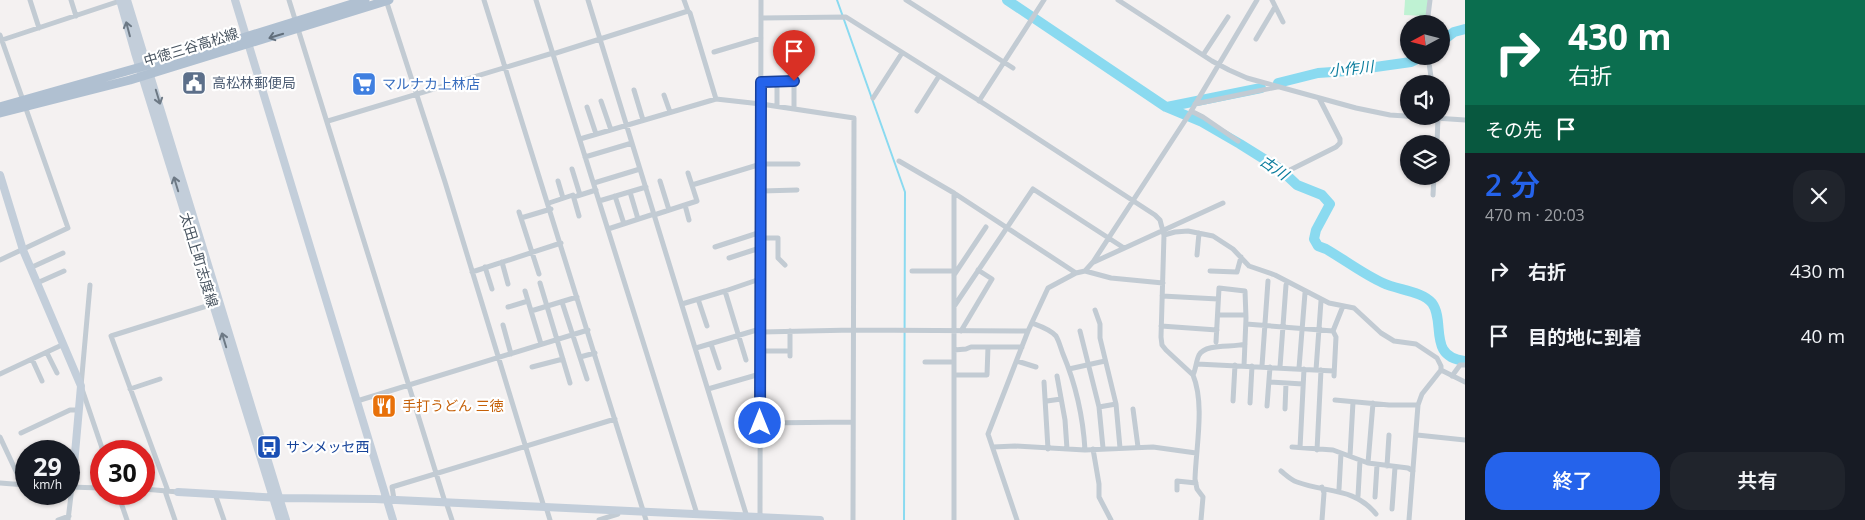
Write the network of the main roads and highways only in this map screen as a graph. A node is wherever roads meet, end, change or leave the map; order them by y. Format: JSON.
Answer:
{"nodes":[{"id":1,"x":365,"y":0,"type":"edge"},
{"id":2,"x":387,"y":0,"type":"edge"},
{"id":3,"x":337,"y":4,"type":"edge"},
{"id":4,"x":297,"y":25,"type":"junction"},
{"id":5,"x":24,"y":104,"type":"junction"},
{"id":6,"x":0,"y":107,"type":"edge"},
{"id":7,"x":0,"y":113,"type":"edge"}],
"edges":[{"from":1,"to":3,"type":"main road","name":"中徳三谷高松線"},
{"from":2,"to":4,"type":"main road","name":"中徳三谷高松線"},
{"from":3,"to":4,"type":"main road","name":"中徳三谷高松線"},
{"from":4,"to":5,"type":"main road","name":"中徳三谷高松線"},
{"from":5,"to":6,"type":"main road","name":"中徳三谷高松線"},
{"from":5,"to":7,"type":"main road","name":"中徳三谷高松線"}]}
